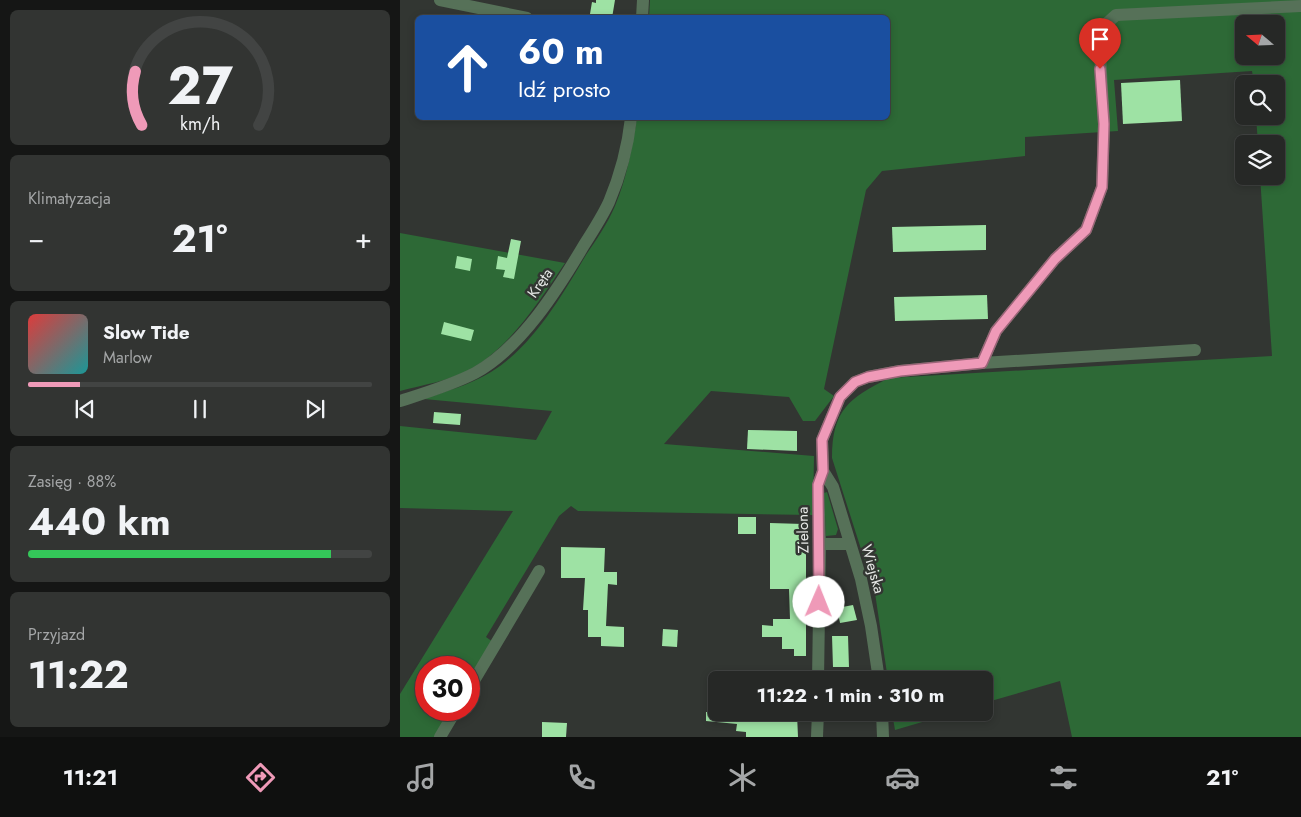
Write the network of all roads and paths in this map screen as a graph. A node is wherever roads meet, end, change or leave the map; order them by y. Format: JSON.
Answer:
{"nodes":[{"id":1,"x":440,"y":0,"type":"edge"},
{"id":2,"x":643,"y":0,"type":"edge"},
{"id":3,"x":1301,"y":6,"type":"edge"},
{"id":4,"x":512,"y":15,"type":"edge"},
{"id":5,"x":642,"y":15,"type":"edge"},
{"id":6,"x":631,"y":120,"type":"edge"},
{"id":7,"x":1195,"y":350,"type":"dead end"},
{"id":8,"x":982,"y":363,"type":"junction"},
{"id":9,"x":400,"y":401,"type":"edge"},
{"id":10,"x":823,"y":471,"type":"junction"},
{"id":11,"x":820,"y":544,"type":"junction"},
{"id":12,"x":850,"y":544,"type":"junction"},
{"id":13,"x":539,"y":571,"type":"dead end"},
{"id":14,"x":480,"y":670,"type":"edge"},
{"id":15,"x":818,"y":671,"type":"edge"},
{"id":16,"x":878,"y":671,"type":"edge"},
{"id":17,"x":449,"y":721,"type":"edge"},
{"id":18,"x":818,"y":721,"type":"edge"},
{"id":19,"x":882,"y":721,"type":"edge"},
{"id":20,"x":440,"y":737,"type":"edge"},
{"id":21,"x":817,"y":737,"type":"edge"},
{"id":22,"x":883,"y":737,"type":"edge"}],
"edges":[{"from":1,"to":4,"type":"street"},
{"from":2,"to":5,"type":"street"},
{"from":3,"to":8,"type":"street"},
{"from":6,"to":9,"type":"street","name":"Kręta"},
{"from":7,"to":8,"type":"street"},
{"from":8,"to":10,"type":"street"},
{"from":10,"to":11,"type":"street","name":"Zielona"},
{"from":10,"to":12,"type":"street","name":"Wiejska"},
{"from":11,"to":12,"type":"street"},
{"from":11,"to":15,"type":"street","name":"Zielona"},
{"from":12,"to":16,"type":"street","name":"Wiejska"},
{"from":13,"to":14,"type":"street"},
{"from":17,"to":20,"type":"street"},
{"from":18,"to":21,"type":"street"},
{"from":19,"to":22,"type":"street"}]}
